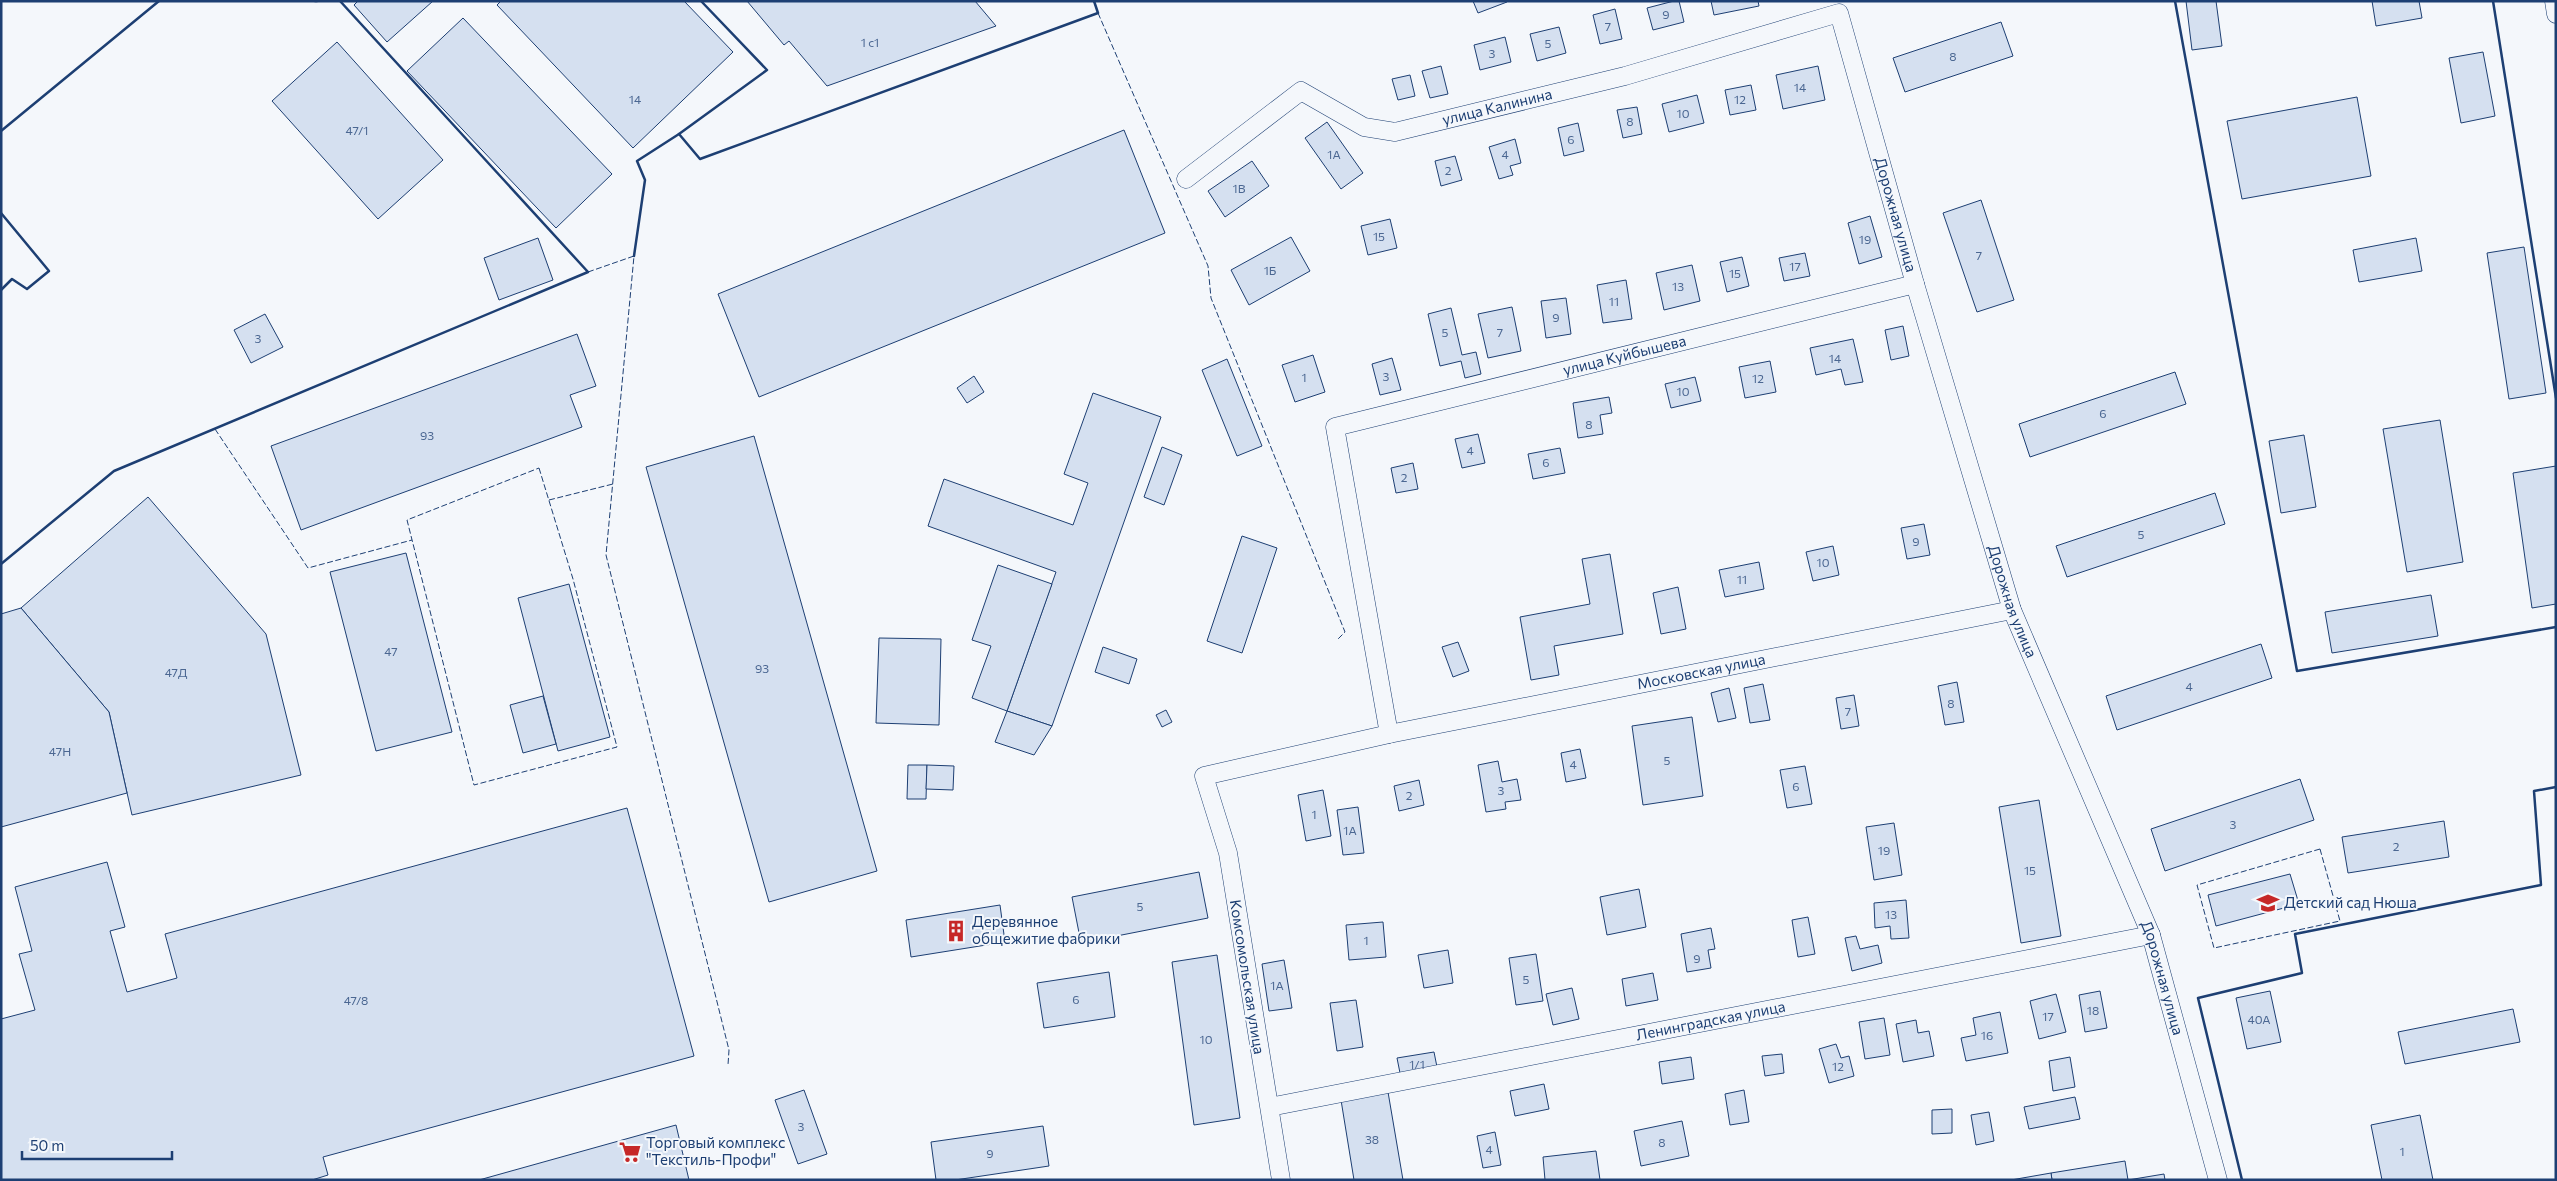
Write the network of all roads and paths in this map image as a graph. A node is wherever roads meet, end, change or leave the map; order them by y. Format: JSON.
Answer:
{"nodes":[{"id":1,"x":2554,"y":1,"type":"edge"},
{"id":2,"x":1839,"y":13,"type":"joint"},
{"id":3,"x":2556,"y":14,"type":"edge"},
{"id":4,"x":1186,"y":179,"type":"dead end"},
{"id":5,"x":1915,"y":284,"type":"junction"},
{"id":6,"x":2012,"y":610,"type":"junction"},
{"id":7,"x":1389,"y":734,"type":"junction"},
{"id":8,"x":1204,"y":776,"type":"joint"},
{"id":9,"x":2151,"y":935,"type":"junction"},
{"id":10,"x":1270,"y":1107,"type":"junction"},
{"id":11,"x":1281,"y":1180,"type":"edge"},
{"id":12,"x":2218,"y":1180,"type":"edge"}],
"edges":[{"from":1,"to":3,"type":"street"},
{"from":2,"to":4,"type":"street","name":"улица Калинина"},
{"from":2,"to":5,"type":"street","name":"Дорожная улица"},
{"from":5,"to":6,"type":"street","name":"Дорожная улица"},
{"from":5,"to":7,"type":"street","name":"улица Куйбышева"},
{"from":6,"to":7,"type":"street","name":"Московская улица"},
{"from":6,"to":9,"type":"street","name":"Дорожная улица"},
{"from":7,"to":8,"type":"street","name":"Московская улица"},
{"from":8,"to":10,"type":"street","name":"Комсомольская улица"},
{"from":9,"to":10,"type":"street","name":"Ленинградская улица"},
{"from":9,"to":12,"type":"street","name":"Дорожная улица"},
{"from":10,"to":11,"type":"street","name":"Комсомольская улица"}]}
